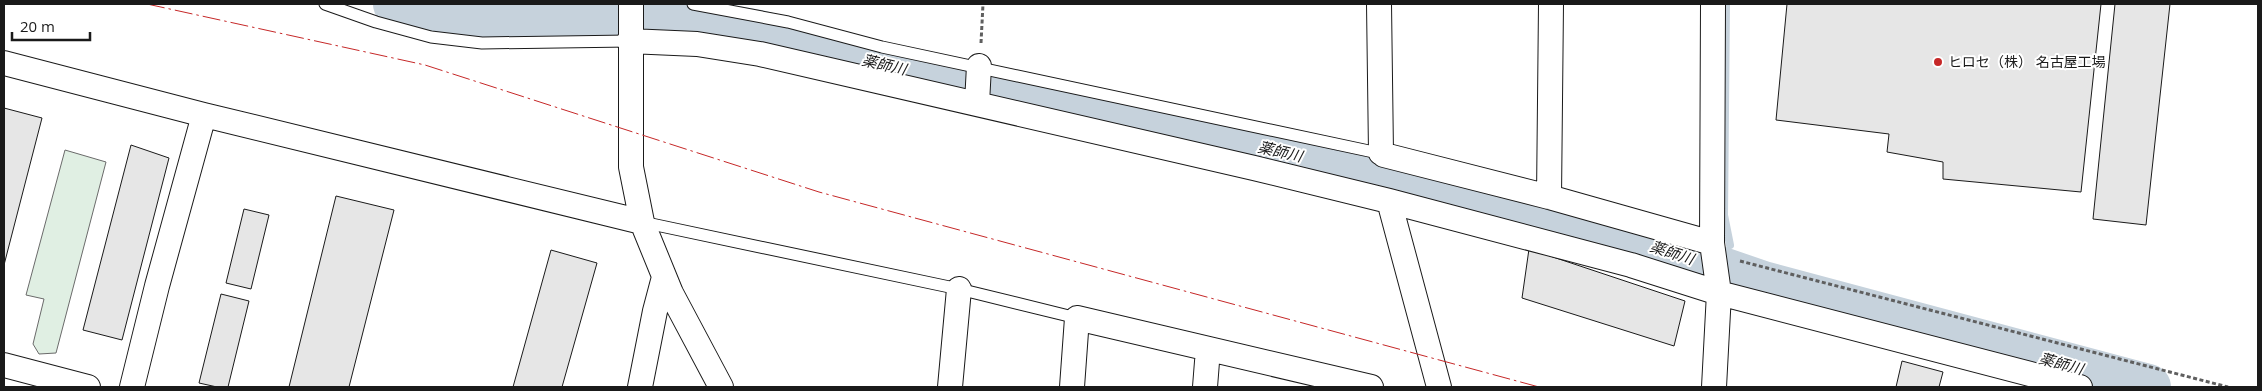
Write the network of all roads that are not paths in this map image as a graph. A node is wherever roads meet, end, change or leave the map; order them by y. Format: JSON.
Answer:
{"nodes":[{"id":1,"x":325,"y":4,"type":"edge"},
{"id":2,"x":631,"y":4,"type":"edge"},
{"id":3,"x":693,"y":4,"type":"edge"},
{"id":4,"x":1379,"y":4,"type":"edge"},
{"id":5,"x":1551,"y":4,"type":"edge"},
{"id":6,"x":1714,"y":4,"type":"edge"},
{"id":7,"x":629,"y":40,"type":"junction"},
{"id":8,"x":4,"y":63,"type":"edge"},
{"id":9,"x":979,"y":66,"type":"junction"},
{"id":10,"x":977,"y":103,"type":"junction"},
{"id":11,"x":204,"y":115,"type":"junction"},
{"id":12,"x":1383,"y":154,"type":"junction"},
{"id":13,"x":1549,"y":197,"type":"junction"},
{"id":14,"x":1389,"y":201,"type":"junction"},
{"id":15,"x":642,"y":222,"type":"junction"},
{"id":16,"x":1712,"y":243,"type":"junction"},
{"id":17,"x":664,"y":277,"type":"junction"},
{"id":18,"x":960,"y":289,"type":"junction"},
{"id":19,"x":1719,"y":292,"type":"junction"},
{"id":20,"x":1077,"y":318,"type":"junction"},
{"id":21,"x":1208,"y":349,"type":"junction"},
{"id":22,"x":4,"y":365,"type":"edge"},
{"id":23,"x":88,"y":387,"type":"edge"},
{"id":24,"x":132,"y":387,"type":"edge"},
{"id":25,"x":640,"y":387,"type":"edge"},
{"id":26,"x":722,"y":387,"type":"edge"},
{"id":27,"x":950,"y":387,"type":"edge"},
{"id":28,"x":1072,"y":387,"type":"edge"},
{"id":29,"x":1205,"y":387,"type":"edge"},
{"id":30,"x":1371,"y":387,"type":"edge"},
{"id":31,"x":1439,"y":387,"type":"edge"},
{"id":32,"x":1714,"y":387,"type":"edge"},
{"id":33,"x":2080,"y":387,"type":"edge"}],
"edges":[{"from":1,"to":7,"type":"lane"},
{"from":2,"to":7,"type":"street"},
{"from":3,"to":9,"type":"lane"},
{"from":4,"to":12,"type":"street"},
{"from":5,"to":13,"type":"street"},
{"from":6,"to":16,"type":"street"},
{"from":7,"to":10,"type":"street"},
{"from":7,"to":15,"type":"street"},
{"from":8,"to":11,"type":"street"},
{"from":9,"to":10,"type":"street"},
{"from":9,"to":12,"type":"lane"},
{"from":10,"to":14,"type":"street"},
{"from":11,"to":15,"type":"street"},
{"from":11,"to":24,"type":"street"},
{"from":12,"to":13,"type":"street"},
{"from":13,"to":16,"type":"street"},
{"from":14,"to":19,"type":"street"},
{"from":14,"to":31,"type":"street"},
{"from":15,"to":17,"type":"street"},
{"from":15,"to":18,"type":"lane"},
{"from":16,"to":19,"type":"street"},
{"from":17,"to":25,"type":"street"},
{"from":17,"to":26,"type":"street"},
{"from":18,"to":20,"type":"lane"},
{"from":18,"to":27,"type":"street"},
{"from":19,"to":32,"type":"street"},
{"from":19,"to":33,"type":"street"},
{"from":20,"to":21,"type":"street"},
{"from":20,"to":28,"type":"street"},
{"from":21,"to":29,"type":"street"},
{"from":21,"to":30,"type":"street"},
{"from":22,"to":23,"type":"street"}]}
